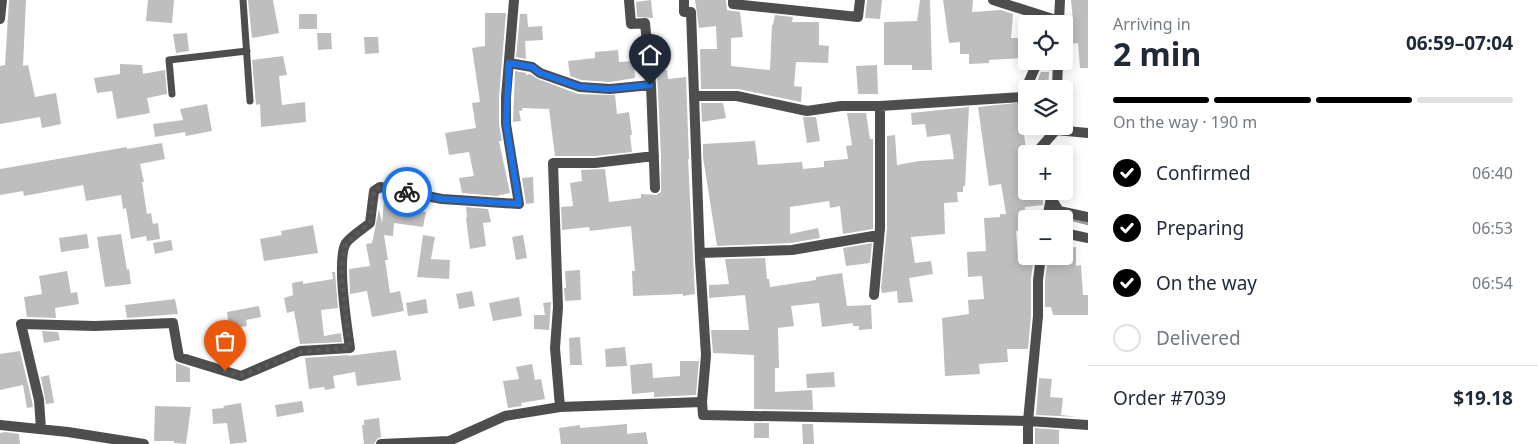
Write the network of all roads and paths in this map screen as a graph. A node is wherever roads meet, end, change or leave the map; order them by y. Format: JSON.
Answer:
{"nodes":[{"id":1,"x":2,"y":0,"type":"edge"},
{"id":2,"x":243,"y":0,"type":"edge"},
{"id":3,"x":514,"y":0,"type":"edge"},
{"id":4,"x":629,"y":0,"type":"edge"},
{"id":5,"x":684,"y":0,"type":"edge"},
{"id":6,"x":733,"y":0,"type":"edge"},
{"id":7,"x":860,"y":0,"type":"edge"},
{"id":8,"x":993,"y":0,"type":"edge"},
{"id":9,"x":1060,"y":0,"type":"edge"},
{"id":10,"x":1038,"y":15,"type":"edge"},
{"id":11,"x":1059,"y":15,"type":"edge"},
{"id":12,"x":0,"y":19,"type":"edge"},
{"id":13,"x":247,"y":51,"type":"junction"},
{"id":14,"x":509,"y":63,"type":"junction"},
{"id":15,"x":1034,"y":70,"type":"edge"},
{"id":16,"x":650,"y":85,"type":"junction"},
{"id":17,"x":172,"y":94,"type":"dead end"},
{"id":18,"x":694,"y":96,"type":"junction"},
{"id":19,"x":250,"y":101,"type":"dead end"},
{"id":20,"x":880,"y":106,"type":"junction"},
{"id":21,"x":1073,"y":131,"type":"edge"},
{"id":22,"x":1088,"y":133,"type":"edge"},
{"id":23,"x":1050,"y":135,"type":"edge"},
{"id":24,"x":1042,"y":145,"type":"edge"},
{"id":25,"x":654,"y":156,"type":"junction"},
{"id":26,"x":655,"y":188,"type":"dead end"},
{"id":27,"x":1052,"y":200,"type":"edge"},
{"id":28,"x":1088,"y":216,"type":"edge"},
{"id":29,"x":879,"y":235,"type":"junction"},
{"id":30,"x":1073,"y":235,"type":"edge"},
{"id":31,"x":1088,"y":238,"type":"edge"},
{"id":32,"x":700,"y":253,"type":"junction"},
{"id":33,"x":1040,"y":265,"type":"edge"},
{"id":34,"x":874,"y":296,"type":"dead end"},
{"id":35,"x":702,"y":402,"type":"junction"},
{"id":36,"x":560,"y":407,"type":"junction"},
{"id":37,"x":1028,"y":421,"type":"junction"},
{"id":38,"x":0,"y":425,"type":"edge"},
{"id":39,"x":1088,"y":425,"type":"edge"},
{"id":40,"x":41,"y":429,"type":"junction"},
{"id":41,"x":144,"y":444,"type":"edge"},
{"id":42,"x":381,"y":444,"type":"edge"},
{"id":43,"x":1028,"y":444,"type":"edge"}],
"edges":[{"from":1,"to":12,"type":"street"},
{"from":2,"to":13,"type":"lane"},
{"from":3,"to":14,"type":"street"},
{"from":4,"to":16,"type":"street"},
{"from":5,"to":18,"type":"street"},
{"from":6,"to":7,"type":"street"},
{"from":8,"to":10,"type":"street"},
{"from":9,"to":11,"type":"street"},
{"from":13,"to":17,"type":"lane"},
{"from":13,"to":19,"type":"lane"},
{"from":14,"to":16,"type":"street"},
{"from":14,"to":40,"type":"street"},
{"from":15,"to":20,"type":"street"},
{"from":16,"to":25,"type":"street"},
{"from":18,"to":20,"type":"street"},
{"from":18,"to":32,"type":"street"},
{"from":20,"to":29,"type":"street"},
{"from":21,"to":22,"type":"street"},
{"from":23,"to":24,"type":"street"},
{"from":25,"to":26,"type":"street"},
{"from":25,"to":36,"type":"street"},
{"from":27,"to":28,"type":"street"},
{"from":29,"to":32,"type":"street"},
{"from":29,"to":34,"type":"street"},
{"from":30,"to":31,"type":"street"},
{"from":32,"to":35,"type":"street"},
{"from":33,"to":37,"type":"street"},
{"from":35,"to":36,"type":"street"},
{"from":35,"to":37,"type":"street"},
{"from":36,"to":42,"type":"street"},
{"from":37,"to":39,"type":"street"},
{"from":37,"to":43,"type":"street"},
{"from":38,"to":40,"type":"street"},
{"from":40,"to":41,"type":"street"}]}
